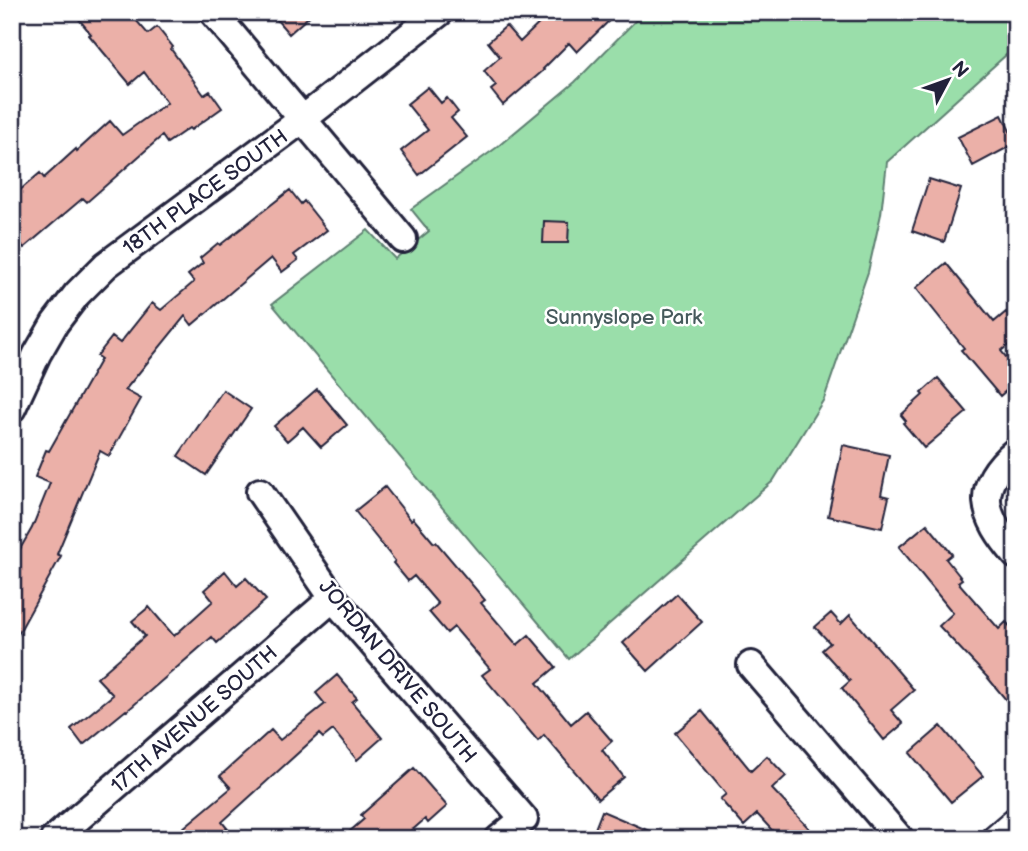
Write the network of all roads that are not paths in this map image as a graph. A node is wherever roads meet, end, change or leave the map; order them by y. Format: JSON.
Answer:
{"nodes":[{"id":1,"x":213,"y":12,"type":"edge"},
{"id":2,"x":440,"y":12,"type":"edge"},
{"id":3,"x":303,"y":119,"type":"junction"},
{"id":4,"x":402,"y":239,"type":"dead end"},
{"id":5,"x":12,"y":408,"type":"edge"},
{"id":6,"x":1016,"y":451,"type":"edge"},
{"id":7,"x":260,"y":492,"type":"dead end"},
{"id":8,"x":1016,"y":555,"type":"edge"},
{"id":9,"x":333,"y":598,"type":"junction"},
{"id":10,"x":751,"y":665,"type":"dead end"},
{"id":11,"x":1016,"y":821,"type":"edge"},
{"id":12,"x":54,"y":839,"type":"edge"},
{"id":13,"x":499,"y":839,"type":"edge"},
{"id":14,"x":900,"y":839,"type":"edge"},
{"id":15,"x":995,"y":839,"type":"edge"}],
"edges":[{"from":1,"to":3,"type":"street"},
{"from":2,"to":3,"type":"street","name":"18TH PLACE SOUTH"},
{"from":3,"to":4,"type":"street"},
{"from":3,"to":5,"type":"street","name":"18TH PLACE SOUTH"},
{"from":6,"to":8,"type":"street"},
{"from":7,"to":9,"type":"street","name":"JORDAN DRIVE SOUTH"},
{"from":9,"to":12,"type":"street","name":"17TH AVENUE SOUTH"},
{"from":9,"to":13,"type":"street","name":"JORDAN DRIVE SOUTH"},
{"from":10,"to":14,"type":"street"},
{"from":11,"to":15,"type":"street"}]}
